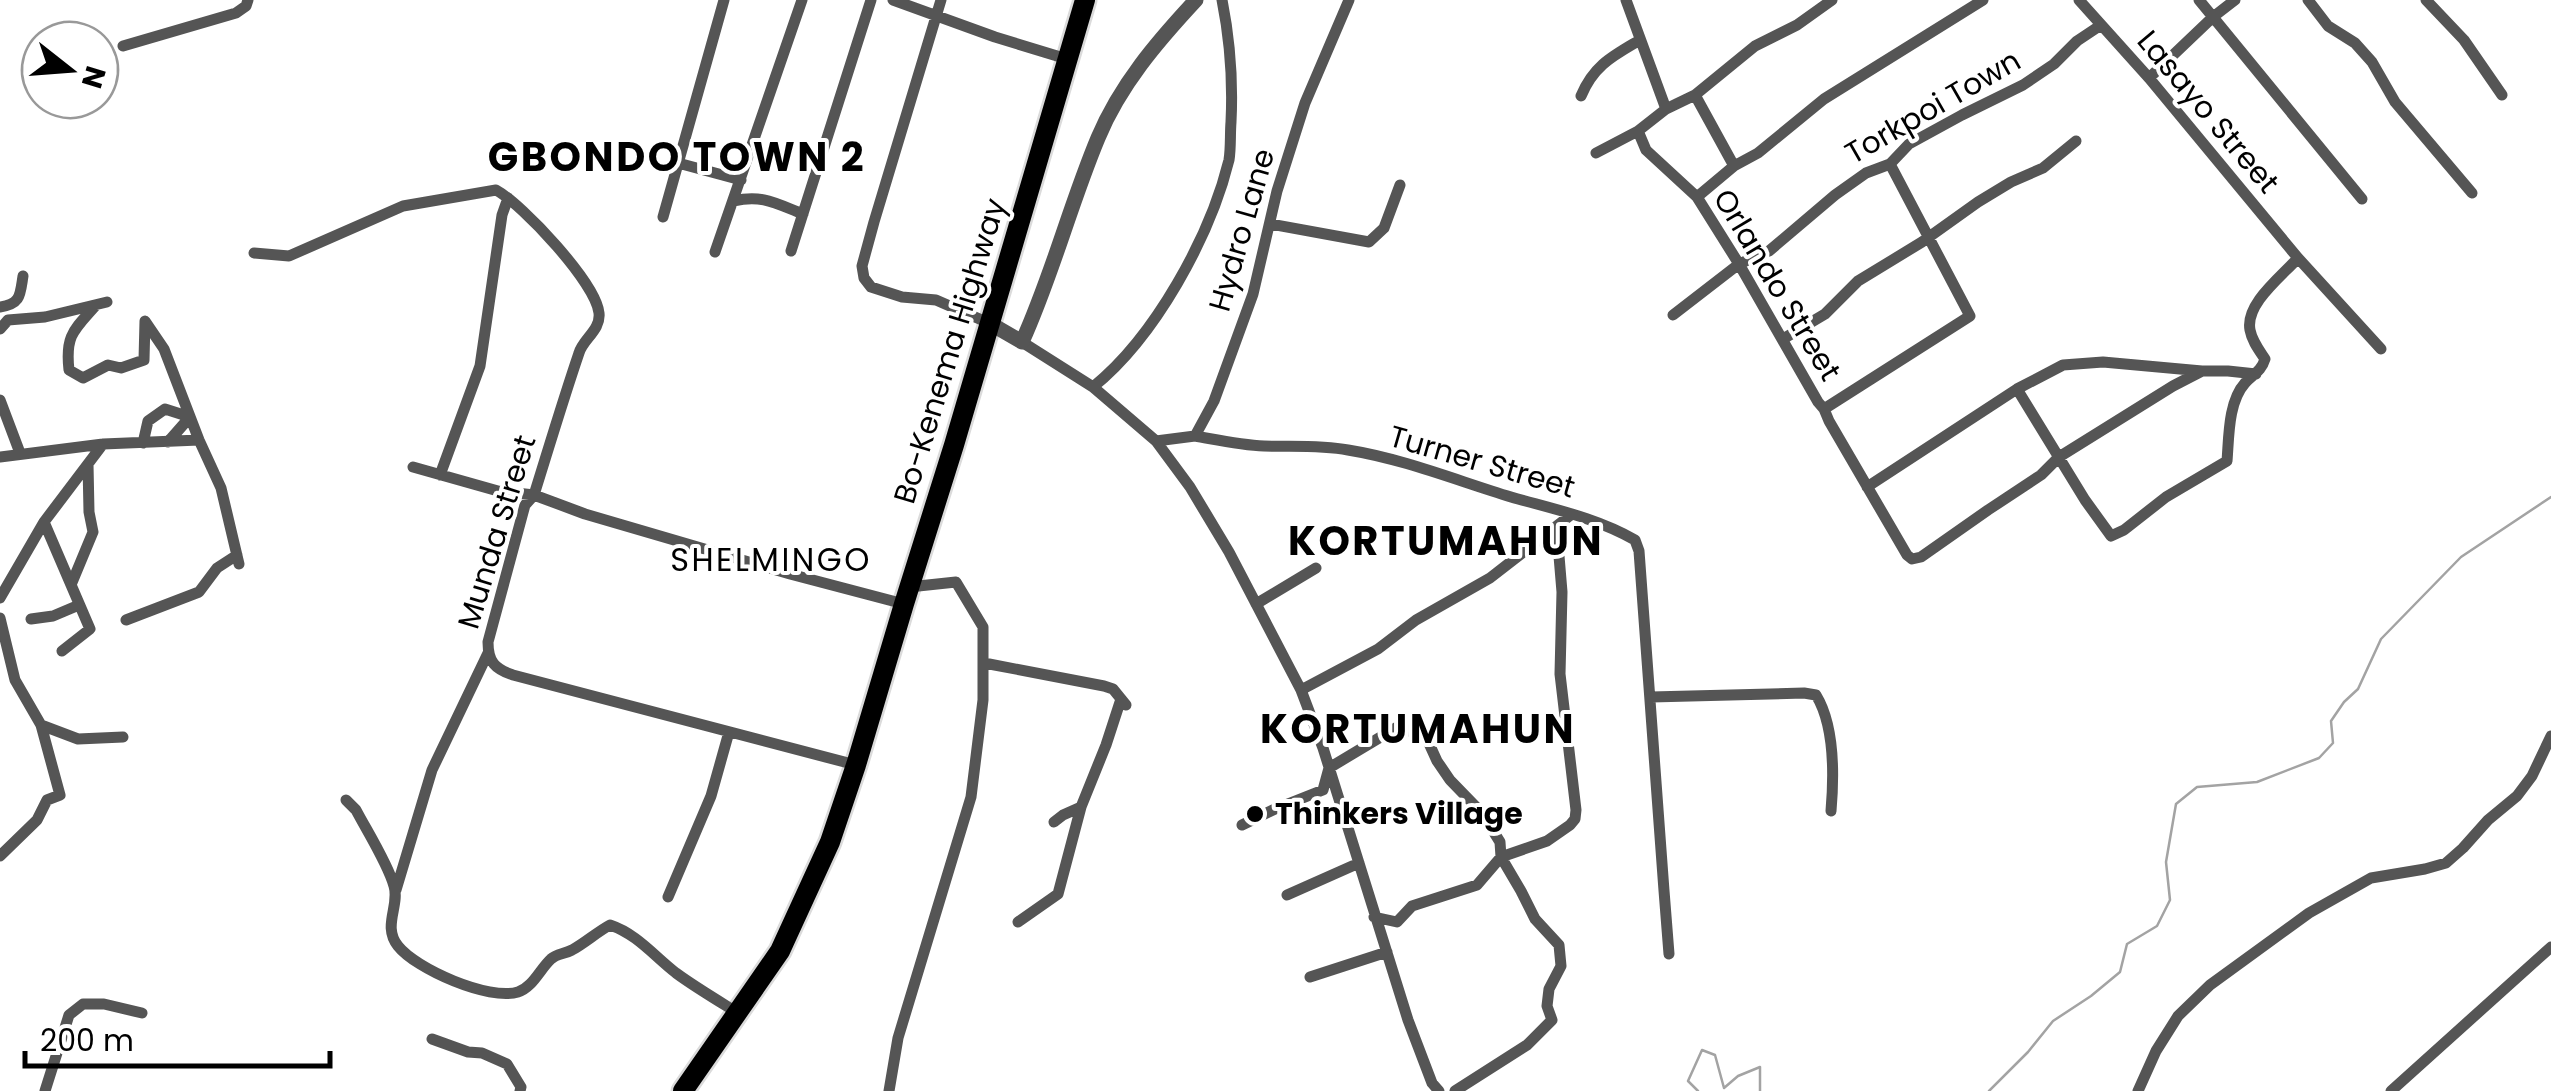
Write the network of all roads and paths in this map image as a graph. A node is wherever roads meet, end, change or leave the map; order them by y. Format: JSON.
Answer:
{"nodes":[{"id":1,"x":248,"y":0,"type":"edge"},
{"id":2,"x":724,"y":0,"type":"edge"},
{"id":3,"x":802,"y":0,"type":"edge"},
{"id":4,"x":871,"y":0,"type":"edge"},
{"id":5,"x":894,"y":0,"type":"edge"},
{"id":6,"x":941,"y":0,"type":"edge"},
{"id":7,"x":1086,"y":0,"type":"edge"},
{"id":8,"x":1196,"y":0,"type":"edge"},
{"id":9,"x":1222,"y":0,"type":"edge"},
{"id":10,"x":1349,"y":0,"type":"edge"},
{"id":11,"x":1626,"y":0,"type":"edge"},
{"id":12,"x":1832,"y":0,"type":"edge"},
{"id":13,"x":1954,"y":0,"type":"edge"},
{"id":14,"x":1983,"y":0,"type":"edge"},
{"id":15,"x":2079,"y":0,"type":"edge"},
{"id":16,"x":2199,"y":0,"type":"edge"},
{"id":17,"x":2236,"y":0,"type":"edge"},
{"id":18,"x":2308,"y":0,"type":"edge"},
{"id":19,"x":2426,"y":0,"type":"edge"},
{"id":20,"x":1960,"y":13,"type":"junction"},
{"id":21,"x":936,"y":16,"type":"junction"},
{"id":22,"x":2213,"y":16,"type":"junction"},
{"id":23,"x":2101,"y":25,"type":"junction"},
{"id":24,"x":1640,"y":40,"type":"junction"},
{"id":25,"x":123,"y":46,"type":"dead end"},
{"id":26,"x":1067,"y":60,"type":"junction"},
{"id":27,"x":2149,"y":78,"type":"junction"},
{"id":28,"x":1694,"y":95,"type":"junction"},
{"id":29,"x":2502,"y":95,"type":"dead end"},
{"id":30,"x":1581,"y":96,"type":"dead end"},
{"id":31,"x":1666,"y":109,"type":"junction"},
{"id":32,"x":1638,"y":131,"type":"junction"},
{"id":33,"x":2076,"y":141,"type":"dead end"},
{"id":34,"x":1596,"y":154,"type":"dead end"},
{"id":35,"x":678,"y":163,"type":"junction"},
{"id":36,"x":1890,"y":164,"type":"junction"},
{"id":37,"x":1734,"y":166,"type":"junction"},
{"id":38,"x":741,"y":180,"type":"junction"},
{"id":39,"x":1400,"y":186,"type":"dead end"},
{"id":40,"x":2472,"y":193,"type":"dead end"},
{"id":41,"x":1698,"y":197,"type":"junction"},
{"id":42,"x":508,"y":198,"type":"junction"},
{"id":43,"x":2362,"y":199,"type":"dead end"},
{"id":44,"x":734,"y":201,"type":"junction"},
{"id":45,"x":803,"y":214,"type":"junction"},
{"id":46,"x":663,"y":216,"type":"dead end"},
{"id":47,"x":1270,"y":224,"type":"junction"},
{"id":48,"x":1928,"y":238,"type":"junction"},
{"id":49,"x":790,"y":251,"type":"dead end"},
{"id":50,"x":715,"y":252,"type":"dead end"},
{"id":51,"x":254,"y":253,"type":"dead end"},
{"id":52,"x":2298,"y":258,"type":"junction"},
{"id":53,"x":1739,"y":264,"type":"junction"},
{"id":54,"x":23,"y":276,"type":"dead end"},
{"id":55,"x":0,"y":306,"type":"edge"},
{"id":56,"x":1673,"y":316,"type":"dead end"},
{"id":57,"x":990,"y":324,"type":"junction"},
{"id":58,"x":0,"y":329,"type":"edge"},
{"id":59,"x":1783,"y":339,"type":"junction"},
{"id":60,"x":1022,"y":342,"type":"junction"},
{"id":61,"x":2381,"y":349,"type":"dead end"},
{"id":62,"x":2202,"y":371,"type":"junction"},
{"id":63,"x":2256,"y":374,"type":"junction"},
{"id":64,"x":1094,"y":387,"type":"junction"},
{"id":65,"x":2017,"y":389,"type":"junction"},
{"id":66,"x":0,"y":400,"type":"edge"},
{"id":67,"x":1824,"y":408,"type":"junction"},
{"id":68,"x":190,"y":417,"type":"junction"},
{"id":69,"x":1195,"y":436,"type":"junction"},
{"id":70,"x":199,"y":440,"type":"junction"},
{"id":71,"x":1156,"y":441,"type":"junction"},
{"id":72,"x":168,"y":442,"type":"junction"},
{"id":73,"x":143,"y":443,"type":"junction"},
{"id":74,"x":103,"y":444,"type":"junction"},
{"id":75,"x":20,"y":453,"type":"junction"},
{"id":76,"x":2059,"y":456,"type":"junction"},
{"id":77,"x":0,"y":457,"type":"edge"},
{"id":78,"x":88,"y":464,"type":"junction"},
{"id":79,"x":413,"y":466,"type":"dead end"},
{"id":80,"x":440,"y":475,"type":"junction"},
{"id":81,"x":1867,"y":487,"type":"junction"},
{"id":82,"x":534,"y":494,"type":"junction"},
{"id":83,"x":1572,"y":514,"type":"junction"},
{"id":84,"x":44,"y":522,"type":"junction"},
{"id":85,"x":1554,"y":530,"type":"junction"},
{"id":86,"x":1316,"y":568,"type":"dead end"},
{"id":87,"x":71,"y":586,"type":"junction"},
{"id":88,"x":907,"y":595,"type":"junction"},
{"id":89,"x":0,"y":598,"type":"edge"},
{"id":90,"x":79,"y":604,"type":"junction"},
{"id":91,"x":1256,"y":604,"type":"junction"},
{"id":92,"x":0,"y":618,"type":"edge"},
{"id":93,"x":32,"y":619,"type":"dead end"},
{"id":94,"x":126,"y":620,"type":"dead end"},
{"id":95,"x":62,"y":651,"type":"dead end"},
{"id":96,"x":488,"y":654,"type":"junction"},
{"id":97,"x":984,"y":663,"type":"junction"},
{"id":98,"x":1300,"y":690,"type":"junction"},
{"id":99,"x":1651,"y":697,"type":"junction"},
{"id":100,"x":41,"y":725,"type":"junction"},
{"id":101,"x":729,"y":732,"type":"junction"},
{"id":102,"x":2551,"y":736,"type":"edge"},
{"id":103,"x":123,"y":738,"type":"dead end"},
{"id":104,"x":856,"y":765,"type":"junction"},
{"id":105,"x":1329,"y":768,"type":"junction"},
{"id":106,"x":346,"y":800,"type":"dead end"},
{"id":107,"x":1082,"y":806,"type":"junction"},
{"id":108,"x":1830,"y":812,"type":"dead end"},
{"id":109,"x":1054,"y":822,"type":"dead end"},
{"id":110,"x":1242,"y":826,"type":"dead end"},
{"id":111,"x":0,"y":856,"type":"edge"},
{"id":112,"x":1501,"y":857,"type":"junction"},
{"id":113,"x":1359,"y":863,"type":"junction"},
{"id":114,"x":396,"y":890,"type":"junction"},
{"id":115,"x":1287,"y":894,"type":"dead end"},
{"id":116,"x":668,"y":897,"type":"dead end"},
{"id":117,"x":1374,"y":917,"type":"junction"},
{"id":118,"x":1018,"y":922,"type":"dead end"},
{"id":119,"x":2551,"y":947,"type":"edge"},
{"id":120,"x":1386,"y":952,"type":"junction"},
{"id":121,"x":1669,"y":954,"type":"dead end"},
{"id":122,"x":1310,"y":977,"type":"dead end"},
{"id":123,"x":738,"y":1012,"type":"junction"},
{"id":124,"x":142,"y":1013,"type":"dead end"},
{"id":125,"x":432,"y":1038,"type":"dead end"},
{"id":126,"x":45,"y":1091,"type":"edge"},
{"id":127,"x":520,"y":1091,"type":"edge"},
{"id":128,"x":683,"y":1091,"type":"edge"},
{"id":129,"x":889,"y":1091,"type":"edge"},
{"id":130,"x":1438,"y":1091,"type":"edge"},
{"id":131,"x":1454,"y":1091,"type":"edge"},
{"id":132,"x":2138,"y":1091,"type":"edge"},
{"id":133,"x":2391,"y":1091,"type":"edge"}],
"edges":[{"from":1,"to":25,"type":"street"},
{"from":2,"to":35,"type":"street"},
{"from":3,"to":38,"type":"street"},
{"from":4,"to":45,"type":"street"},
{"from":5,"to":21,"type":"street"},
{"from":6,"to":21,"type":"street"},
{"from":7,"to":26,"type":"highway","name":"Bo-Kenema Highway"},
{"from":8,"to":60,"type":"street"},
{"from":9,"to":64,"type":"street"},
{"from":10,"to":47,"type":"street","name":"Hydro Lane"},
{"from":11,"to":24,"type":"street"},
{"from":12,"to":28,"type":"street"},
{"from":13,"to":20,"type":"street"},
{"from":14,"to":20,"type":"street"},
{"from":15,"to":23,"type":"street","name":"Lasayo Street"},
{"from":16,"to":22,"type":"street"},
{"from":17,"to":22,"type":"street"},
{"from":18,"to":40,"type":"street"},
{"from":19,"to":29,"type":"street"},
{"from":20,"to":37,"type":"street"},
{"from":21,"to":26,"type":"street"},
{"from":21,"to":57,"type":"street"},
{"from":22,"to":27,"type":"street"},
{"from":22,"to":43,"type":"street"},
{"from":23,"to":27,"type":"street","name":"Lasayo Street"},
{"from":23,"to":36,"type":"street","name":"Torkpoi Town"},
{"from":24,"to":30,"type":"street"},
{"from":24,"to":31,"type":"street"},
{"from":26,"to":57,"type":"highway","name":"Bo-Kenema Highway"},
{"from":27,"to":52,"type":"street","name":"Lasayo Street"},
{"from":28,"to":31,"type":"street"},
{"from":28,"to":37,"type":"street"},
{"from":31,"to":32,"type":"street"},
{"from":32,"to":34,"type":"street"},
{"from":32,"to":41,"type":"street","name":"Orlando Street"},
{"from":33,"to":48,"type":"street"},
{"from":35,"to":38,"type":"street"},
{"from":35,"to":46,"type":"street"},
{"from":36,"to":48,"type":"street"},
{"from":36,"to":53,"type":"street","name":"Torkpoi Town"},
{"from":37,"to":41,"type":"street"},
{"from":38,"to":44,"type":"street"},
{"from":39,"to":47,"type":"street"},
{"from":41,"to":53,"type":"street","name":"Orlando Street"},
{"from":42,"to":51,"type":"street"},
{"from":42,"to":80,"type":"street"},
{"from":42,"to":82,"type":"street","name":"Munda Street"},
{"from":44,"to":45,"type":"street"},
{"from":44,"to":50,"type":"street"},
{"from":45,"to":49,"type":"street"},
{"from":47,"to":69,"type":"street","name":"Hydro Lane"},
{"from":48,"to":59,"type":"street"},
{"from":48,"to":67,"type":"street"},
{"from":52,"to":61,"type":"street","name":"Lasayo Street"},
{"from":52,"to":63,"type":"street"},
{"from":53,"to":56,"type":"street","name":"Torkpoi Town"},
{"from":53,"to":59,"type":"street","name":"Orlando Street"},
{"from":54,"to":55,"type":"street"},
{"from":57,"to":60,"type":"street"},
{"from":57,"to":88,"type":"highway","name":"Bo-Kenema Highway"},
{"from":58,"to":68,"type":"street"},
{"from":59,"to":67,"type":"street","name":"Orlando Street"},
{"from":60,"to":64,"type":"street"},
{"from":62,"to":63,"type":"street"},
{"from":62,"to":65,"type":"street"},
{"from":62,"to":76,"type":"street"},
{"from":63,"to":76,"type":"street"},
{"from":64,"to":71,"type":"street"},
{"from":65,"to":76,"type":"street"},
{"from":65,"to":81,"type":"street"},
{"from":66,"to":75,"type":"street"},
{"from":67,"to":81,"type":"street","name":"Orlando Street"},
{"from":68,"to":70,"type":"street"},
{"from":68,"to":72,"type":"street"},
{"from":68,"to":73,"type":"street"},
{"from":69,"to":71,"type":"street"},
{"from":69,"to":83,"type":"street","name":"Turner Street"},
{"from":70,"to":72,"type":"street"},
{"from":70,"to":94,"type":"street"},
{"from":71,"to":91,"type":"street"},
{"from":72,"to":73,"type":"street"},
{"from":73,"to":74,"type":"street"},
{"from":74,"to":75,"type":"street"},
{"from":74,"to":78,"type":"street"},
{"from":75,"to":77,"type":"street"},
{"from":76,"to":81,"type":"street","name":"Orlando Street"},
{"from":78,"to":84,"type":"street"},
{"from":78,"to":87,"type":"street"},
{"from":79,"to":80,"type":"street"},
{"from":80,"to":82,"type":"street"},
{"from":82,"to":88,"type":"street"},
{"from":82,"to":96,"type":"street","name":"Munda Street"},
{"from":83,"to":85,"type":"street"},
{"from":83,"to":99,"type":"street","name":"Turner Street"},
{"from":84,"to":87,"type":"street"},
{"from":84,"to":89,"type":"street"},
{"from":85,"to":98,"type":"street"},
{"from":85,"to":112,"type":"street"},
{"from":86,"to":91,"type":"street"},
{"from":87,"to":90,"type":"street"},
{"from":88,"to":97,"type":"street"},
{"from":88,"to":104,"type":"highway","name":"Bo-Kenema Highway"},
{"from":90,"to":93,"type":"street"},
{"from":90,"to":95,"type":"street"},
{"from":91,"to":98,"type":"street"},
{"from":92,"to":100,"type":"street"},
{"from":96,"to":101,"type":"street","name":"Munda Street"},
{"from":96,"to":114,"type":"street"},
{"from":97,"to":107,"type":"street"},
{"from":97,"to":129,"type":"street"},
{"from":98,"to":105,"type":"street"},
{"from":99,"to":108,"type":"street"},
{"from":99,"to":121,"type":"street","name":"Turner Street"},
{"from":100,"to":103,"type":"street"},
{"from":100,"to":111,"type":"street"},
{"from":101,"to":104,"type":"street","name":"Munda Street"},
{"from":101,"to":116,"type":"street"},
{"from":102,"to":132,"type":"street"},
{"from":104,"to":123,"type":"highway","name":"Bo-Kenema Highway"},
{"from":105,"to":110,"type":"street"},
{"from":105,"to":112,"type":"street"},
{"from":105,"to":113,"type":"street"},
{"from":106,"to":114,"type":"street"},
{"from":107,"to":109,"type":"street"},
{"from":107,"to":118,"type":"street"},
{"from":112,"to":117,"type":"street"},
{"from":112,"to":131,"type":"street"},
{"from":113,"to":115,"type":"street"},
{"from":113,"to":117,"type":"street"},
{"from":114,"to":123,"type":"street"},
{"from":117,"to":120,"type":"street"},
{"from":119,"to":133,"type":"street"},
{"from":120,"to":122,"type":"street"},
{"from":120,"to":130,"type":"street"},
{"from":123,"to":128,"type":"highway","name":"Bo-Kenema Highway"},
{"from":124,"to":126,"type":"street"},
{"from":125,"to":127,"type":"street"}]}
